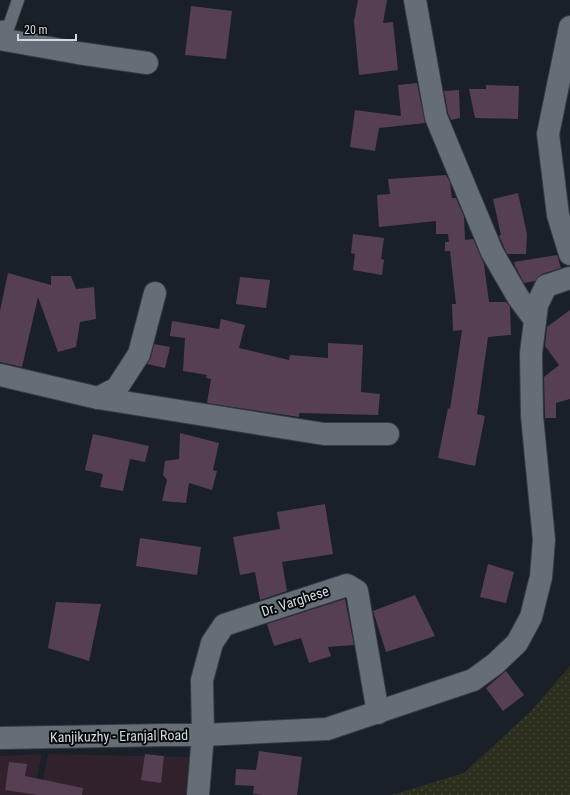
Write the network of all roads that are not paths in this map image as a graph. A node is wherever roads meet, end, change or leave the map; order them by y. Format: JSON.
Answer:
{"nodes":[{"id":1,"x":18,"y":0,"type":"edge"},
{"id":2,"x":415,"y":0,"type":"edge"},
{"id":3,"x":0,"y":27,"type":"edge"},
{"id":4,"x":570,"y":27,"type":"edge"},
{"id":5,"x":0,"y":39,"type":"edge"},
{"id":6,"x":147,"y":64,"type":"dead end"},
{"id":7,"x":570,"y":254,"type":"edge"},
{"id":8,"x":570,"y":278,"type":"edge"},
{"id":9,"x":155,"y":293,"type":"dead end"},
{"id":10,"x":535,"y":320,"type":"junction"},
{"id":11,"x":0,"y":375,"type":"edge"},
{"id":12,"x":98,"y":398,"type":"junction"},
{"id":13,"x":388,"y":434,"type":"dead end"},
{"id":14,"x":378,"y":713,"type":"junction"},
{"id":15,"x":203,"y":735,"type":"junction"},
{"id":16,"x":0,"y":738,"type":"edge"},
{"id":17,"x":198,"y":795,"type":"edge"}],
"edges":[{"from":1,"to":3,"type":"lane"},
{"from":2,"to":10,"type":"street"},
{"from":4,"to":7,"type":"street"},
{"from":5,"to":6,"type":"street"},
{"from":8,"to":10,"type":"street"},
{"from":9,"to":12,"type":"street"},
{"from":10,"to":14,"type":"street"},
{"from":11,"to":12,"type":"street"},
{"from":12,"to":13,"type":"street"},
{"from":14,"to":15,"type":"street"},
{"from":14,"to":15,"type":"street","name":"Dr. Varghese"},
{"from":15,"to":16,"type":"street","name":"Kanjikuzhy - Eranjal Road"},
{"from":15,"to":17,"type":"street","name":"Kanjikuzhy - Eranjal Road"}]}
